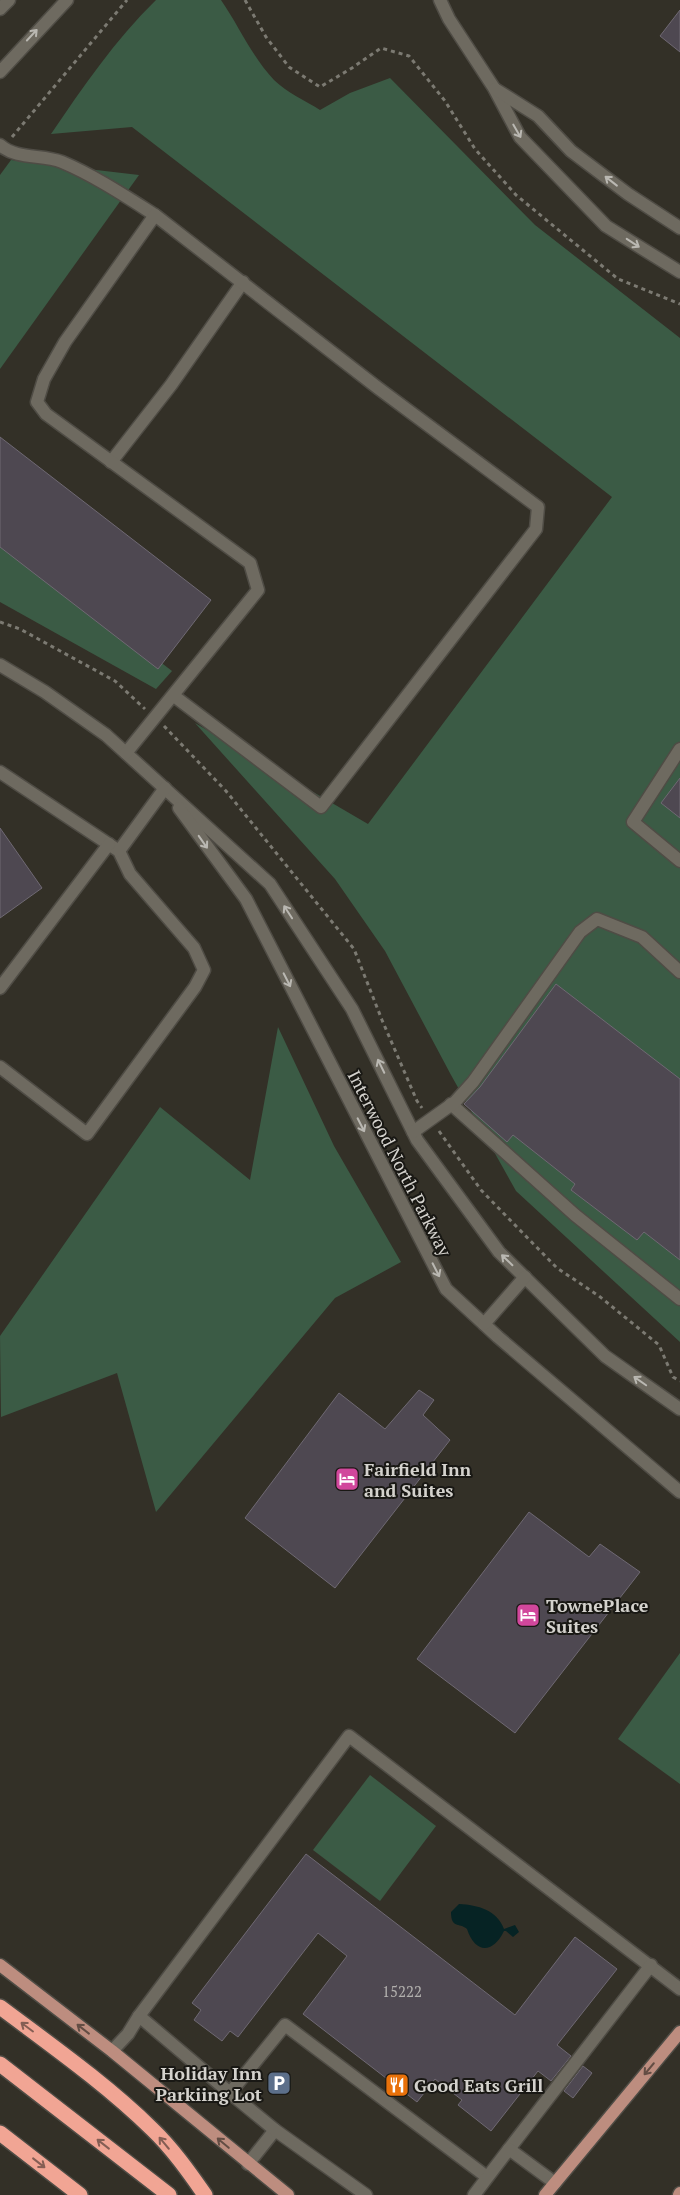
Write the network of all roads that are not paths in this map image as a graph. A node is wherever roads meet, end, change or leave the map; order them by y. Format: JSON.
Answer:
{"nodes":[{"id":1,"x":9,"y":0,"type":"edge"},
{"id":2,"x":67,"y":0,"type":"edge"},
{"id":3,"x":440,"y":0,"type":"edge"},
{"id":4,"x":0,"y":9,"type":"edge"},
{"id":5,"x":0,"y":72,"type":"edge"},
{"id":6,"x":494,"y":88,"type":"junction"},
{"id":7,"x":1,"y":146,"type":"edge"},
{"id":8,"x":156,"y":216,"type":"junction"},
{"id":9,"x":680,"y":228,"type":"edge"},
{"id":10,"x":680,"y":272,"type":"edge"},
{"id":11,"x":243,"y":282,"type":"junction"},
{"id":12,"x":111,"y":462,"type":"junction"},
{"id":13,"x":0,"y":665,"type":"edge"},
{"id":14,"x":174,"y":696,"type":"junction"},
{"id":15,"x":680,"y":749,"type":"edge"},
{"id":16,"x":126,"y":753,"type":"junction"},
{"id":17,"x":0,"y":772,"type":"edge"},
{"id":18,"x":165,"y":788,"type":"junction"},
{"id":19,"x":109,"y":844,"type":"junction"},
{"id":20,"x":120,"y":851,"type":"junction"},
{"id":21,"x":680,"y":861,"type":"edge"},
{"id":22,"x":680,"y":972,"type":"edge"},
{"id":23,"x":0,"y":988,"type":"edge"},
{"id":24,"x":0,"y":1067,"type":"edge"},
{"id":25,"x":452,"y":1104,"type":"junction"},
{"id":26,"x":414,"y":1132,"type":"junction"},
{"id":27,"x":525,"y":1278,"type":"junction"},
{"id":28,"x":680,"y":1299,"type":"edge"},
{"id":29,"x":484,"y":1324,"type":"junction"},
{"id":30,"x":680,"y":1409,"type":"edge"},
{"id":31,"x":680,"y":1492,"type":"edge"},
{"id":32,"x":0,"y":1965,"type":"edge"},
{"id":33,"x":651,"y":1965,"type":"junction"},
{"id":34,"x":680,"y":1989,"type":"edge"},
{"id":35,"x":0,"y":2007,"type":"edge"},
{"id":36,"x":139,"y":2016,"type":"junction"},
{"id":37,"x":680,"y":2032,"type":"edge"},
{"id":38,"x":112,"y":2052,"type":"junction"},
{"id":39,"x":0,"y":2064,"type":"edge"},
{"id":40,"x":230,"y":2093,"type":"junction"},
{"id":41,"x":275,"y":2130,"type":"junction"},
{"id":42,"x":0,"y":2133,"type":"edge"},
{"id":43,"x":509,"y":2149,"type":"junction"},
{"id":44,"x":248,"y":2164,"type":"junction"},
{"id":45,"x":487,"y":2177,"type":"junction"},
{"id":46,"x":555,"y":2183,"type":"junction"},
{"id":47,"x":80,"y":2195,"type":"edge"},
{"id":48,"x":169,"y":2195,"type":"edge"},
{"id":49,"x":205,"y":2195,"type":"edge"},
{"id":50,"x":288,"y":2195,"type":"edge"},
{"id":51,"x":366,"y":2195,"type":"edge"},
{"id":52,"x":474,"y":2195,"type":"edge"},
{"id":53,"x":545,"y":2195,"type":"edge"}],
"edges":[{"from":1,"to":4,"type":"street"},
{"from":5,"to":2,"type":"street","one_way":true},
{"from":3,"to":6,"type":"street"},
{"from":9,"to":6,"type":"street","one_way":true},
{"from":6,"to":10,"type":"street","one_way":true},
{"from":7,"to":8,"type":"street"},
{"from":8,"to":11,"type":"street"},
{"from":8,"to":12,"type":"street"},
{"from":11,"to":12,"type":"street"},
{"from":11,"to":14,"type":"street"},
{"from":12,"to":14,"type":"street"},
{"from":13,"to":16,"type":"street","name":"Interwood North Parkway"},
{"from":14,"to":16,"type":"street"},
{"from":15,"to":21,"type":"street"},
{"from":16,"to":18,"type":"street","name":"Interwood North Parkway"},
{"from":17,"to":19,"type":"street"},
{"from":18,"to":20,"type":"street"},
{"from":26,"to":18,"type":"street","name":"Interwood North Parkway","one_way":true},
{"from":18,"to":29,"type":"street","name":"Interwood North Parkway","one_way":true},
{"from":19,"to":20,"type":"street"},
{"from":19,"to":23,"type":"street"},
{"from":20,"to":24,"type":"street"},
{"from":22,"to":25,"type":"street"},
{"from":25,"to":26,"type":"street"},
{"from":25,"to":28,"type":"street"},
{"from":27,"to":26,"type":"street","name":"Interwood North Parkway","one_way":true},
{"from":27,"to":29,"type":"street"},
{"from":30,"to":27,"type":"street","name":"Interwood North Parkway","one_way":true},
{"from":29,"to":31,"type":"street","name":"Interwood North Parkway"},
{"from":38,"to":32,"type":"main road","one_way":true},
{"from":33,"to":34,"type":"street"},
{"from":33,"to":36,"type":"street"},
{"from":33,"to":43,"type":"street"},
{"from":49,"to":35,"type":"highway","one_way":true},
{"from":36,"to":38,"type":"street"},
{"from":36,"to":40,"type":"street"},
{"from":37,"to":46,"type":"main road","one_way":true},
{"from":44,"to":38,"type":"main road","one_way":true},
{"from":48,"to":39,"type":"highway","one_way":true},
{"from":40,"to":41,"type":"street"},
{"from":40,"to":45,"type":"street"},
{"from":41,"to":44,"type":"street"},
{"from":41,"to":51,"type":"street"},
{"from":42,"to":47,"type":"highway","one_way":true},
{"from":43,"to":45,"type":"street"},
{"from":43,"to":46,"type":"street"},
{"from":44,"to":50,"type":"main road"},
{"from":45,"to":52,"type":"street"},
{"from":46,"to":53,"type":"main road"}]}
